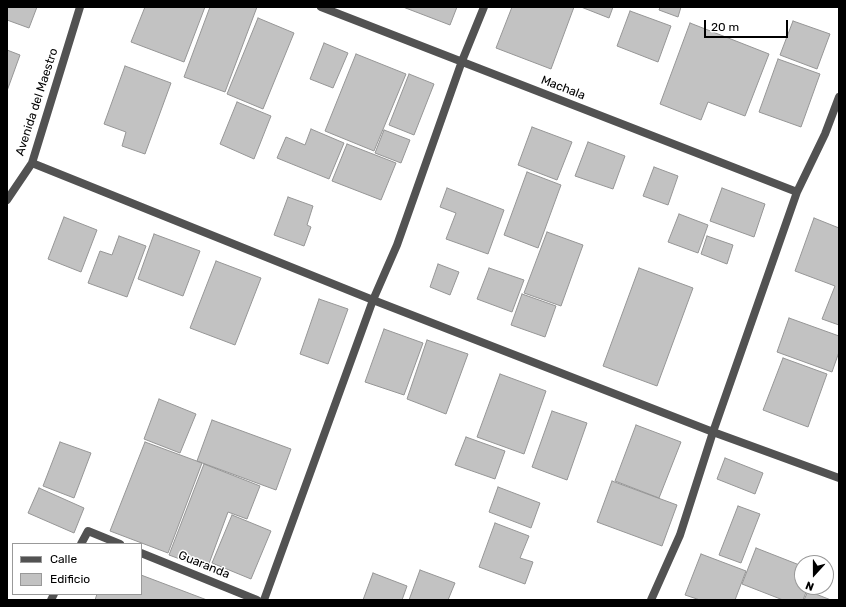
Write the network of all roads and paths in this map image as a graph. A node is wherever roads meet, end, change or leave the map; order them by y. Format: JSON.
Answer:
{"nodes":[{"id":1,"x":80,"y":7,"type":"edge"},
{"id":2,"x":321,"y":7,"type":"edge"},
{"id":3,"x":484,"y":7,"type":"edge"},
{"id":4,"x":462,"y":61,"type":"junction"},
{"id":5,"x":839,"y":97,"type":"edge"},
{"id":6,"x":32,"y":163,"type":"junction"},
{"id":7,"x":797,"y":192,"type":"junction"},
{"id":8,"x":7,"y":200,"type":"edge"},
{"id":9,"x":373,"y":300,"type":"junction"},
{"id":10,"x":713,"y":432,"type":"junction"},
{"id":11,"x":839,"y":478,"type":"edge"},
{"id":12,"x":82,"y":543,"type":"edge"},
{"id":13,"x":118,"y":543,"type":"edge"},
{"id":14,"x":142,"y":553,"type":"edge"},
{"id":15,"x":257,"y":600,"type":"edge"},
{"id":16,"x":264,"y":600,"type":"edge"},
{"id":17,"x":651,"y":600,"type":"edge"}],
"edges":[{"from":1,"to":6,"type":"street","name":"Avenida del Maestro"},
{"from":2,"to":4,"type":"street","name":"Machala"},
{"from":3,"to":4,"type":"street"},
{"from":4,"to":7,"type":"street","name":"Machala"},
{"from":4,"to":9,"type":"street"},
{"from":5,"to":7,"type":"street"},
{"from":6,"to":8,"type":"street","name":"Avenida del Maestro"},
{"from":6,"to":9,"type":"street"},
{"from":7,"to":10,"type":"street"},
{"from":9,"to":10,"type":"street"},
{"from":9,"to":16,"type":"street"},
{"from":10,"to":11,"type":"street"},
{"from":10,"to":17,"type":"street"},
{"from":12,"to":13,"type":"street"},
{"from":14,"to":15,"type":"street","name":"Guaranda"}]}
